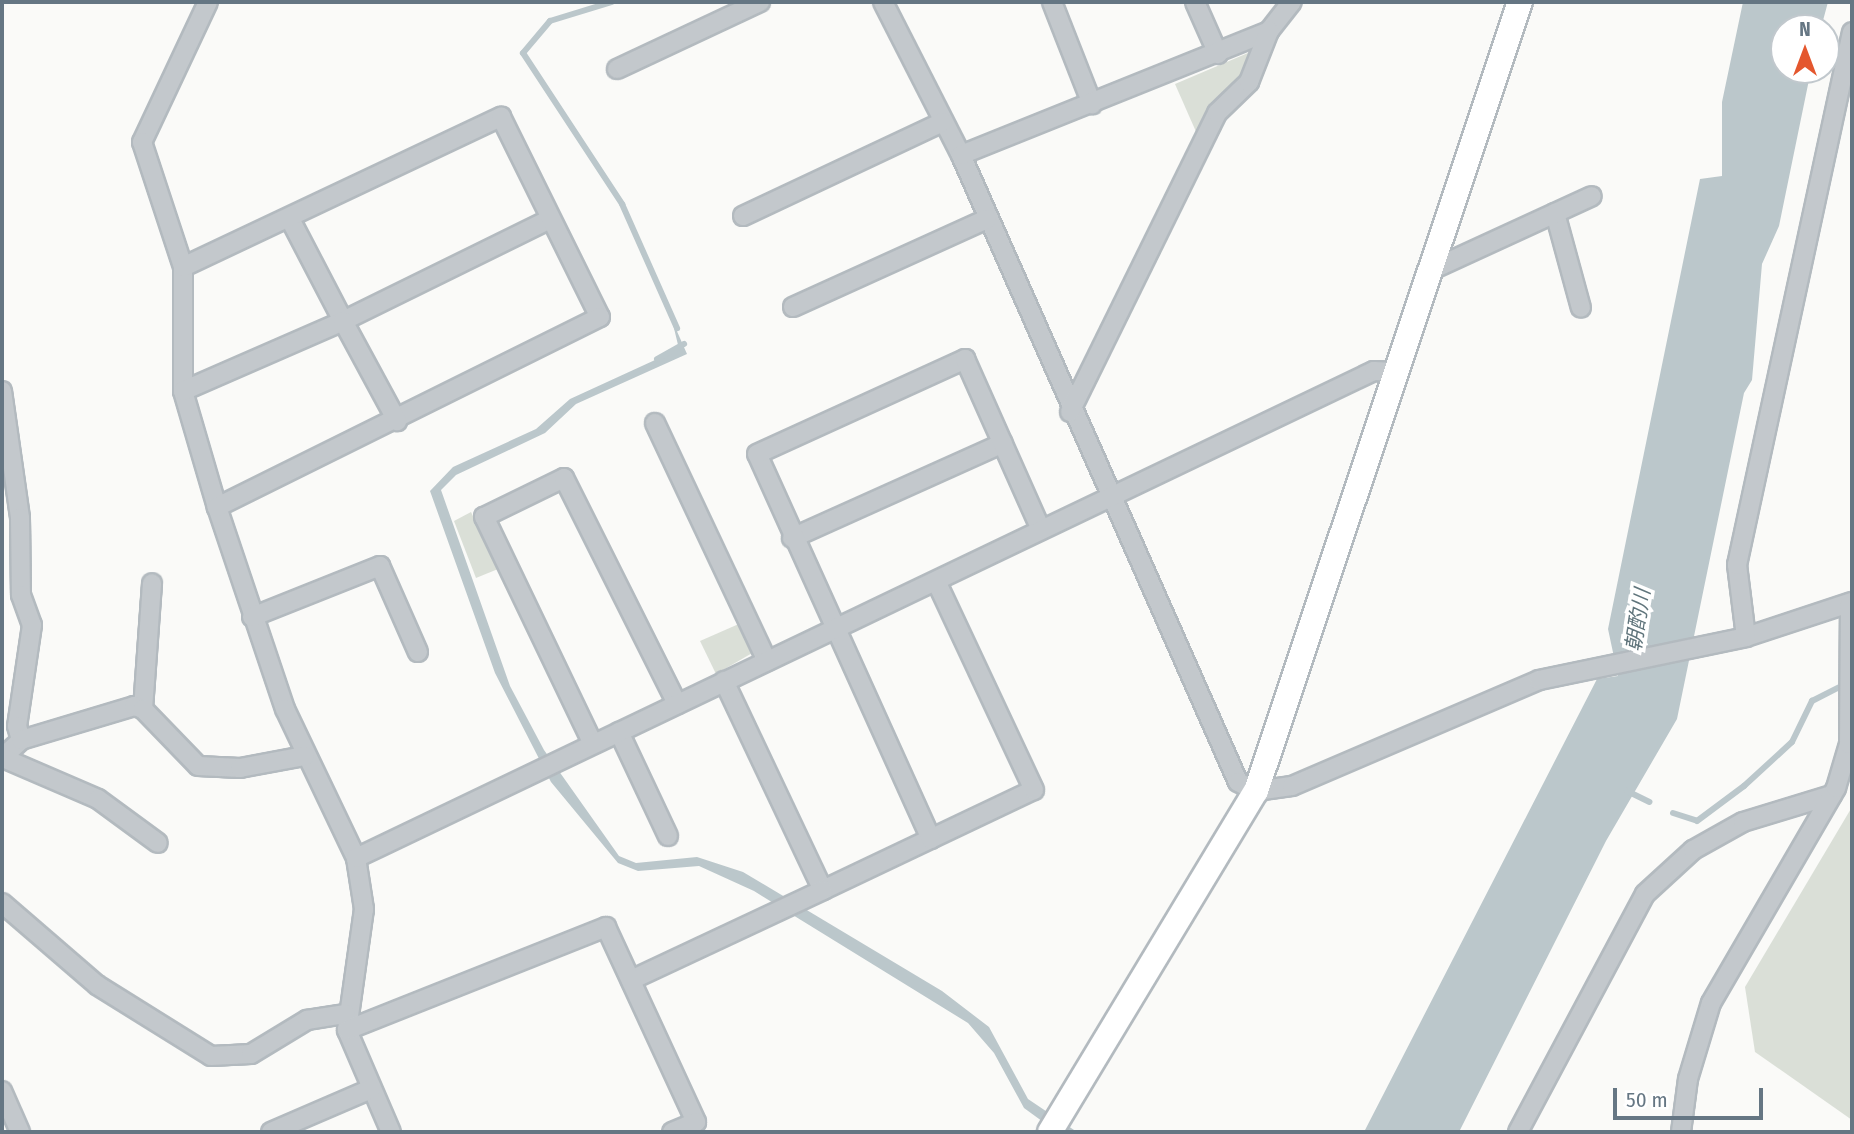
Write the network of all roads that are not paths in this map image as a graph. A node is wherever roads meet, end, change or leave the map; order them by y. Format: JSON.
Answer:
{"nodes":[{"id":1,"x":208,"y":2,"type":"edge"},
{"id":2,"x":760,"y":2,"type":"edge"},
{"id":3,"x":883,"y":2,"type":"edge"},
{"id":4,"x":1052,"y":2,"type":"edge"},
{"id":5,"x":1195,"y":2,"type":"edge"},
{"id":6,"x":1292,"y":2,"type":"edge"},
{"id":7,"x":1520,"y":2,"type":"edge"},
{"id":8,"x":1269,"y":31,"type":"junction"},
{"id":9,"x":1852,"y":32,"type":"edge"},
{"id":10,"x":1217,"y":54,"type":"junction"},
{"id":11,"x":617,"y":69,"type":"dead end"},
{"id":12,"x":1092,"y":104,"type":"junction"},
{"id":13,"x":943,"y":122,"type":"junction"},
{"id":14,"x":961,"y":155,"type":"junction"},
{"id":15,"x":1592,"y":196,"type":"dead end"},
{"id":16,"x":1555,"y":213,"type":"junction"},
{"id":17,"x":743,"y":216,"type":"dead end"},
{"id":18,"x":290,"y":219,"type":"junction"},
{"id":19,"x":550,"y":219,"type":"junction"},
{"id":20,"x":987,"y":219,"type":"junction"},
{"id":21,"x":183,"y":267,"type":"junction"},
{"id":22,"x":1429,"y":271,"type":"junction"},
{"id":23,"x":793,"y":307,"type":"dead end"},
{"id":24,"x":1581,"y":308,"type":"dead end"},
{"id":25,"x":343,"y":321,"type":"junction"},
{"id":26,"x":1395,"y":372,"type":"junction"},
{"id":27,"x":2,"y":391,"type":"edge"},
{"id":28,"x":183,"y":391,"type":"junction"},
{"id":29,"x":1070,"y":412,"type":"junction"},
{"id":30,"x":397,"y":421,"type":"junction"},
{"id":31,"x":655,"y":424,"type":"dead end"},
{"id":32,"x":1003,"y":443,"type":"junction"},
{"id":33,"x":1107,"y":497,"type":"junction"},
{"id":34,"x":217,"y":507,"type":"junction"},
{"id":35,"x":1041,"y":530,"type":"junction"},
{"id":36,"x":792,"y":538,"type":"junction"},
{"id":37,"x":152,"y":583,"type":"dead end"},
{"id":38,"x":937,"y":583,"type":"junction"},
{"id":39,"x":1851,"y":602,"type":"edge"},
{"id":40,"x":252,"y":617,"type":"junction"},
{"id":41,"x":832,"y":631,"type":"junction"},
{"id":42,"x":1746,"y":637,"type":"junction"},
{"id":43,"x":418,"y":652,"type":"dead end"},
{"id":44,"x":767,"y":661,"type":"junction"},
{"id":45,"x":724,"y":681,"type":"junction"},
{"id":46,"x":677,"y":704,"type":"junction"},
{"id":47,"x":144,"y":709,"type":"junction"},
{"id":48,"x":619,"y":732,"type":"junction"},
{"id":49,"x":21,"y":740,"type":"junction"},
{"id":50,"x":593,"y":744,"type":"junction"},
{"id":51,"x":304,"y":756,"type":"junction"},
{"id":52,"x":3,"y":758,"type":"edge"},
{"id":53,"x":1256,"y":791,"type":"junction"},
{"id":54,"x":1832,"y":795,"type":"junction"},
{"id":55,"x":668,"y":836,"type":"dead end"},
{"id":56,"x":931,"y":839,"type":"junction"},
{"id":57,"x":158,"y":843,"type":"dead end"},
{"id":58,"x":356,"y":858,"type":"junction"},
{"id":59,"x":823,"y":890,"type":"junction"},
{"id":60,"x":2,"y":903,"type":"edge"},
{"id":61,"x":631,"y":980,"type":"junction"},
{"id":62,"x":347,"y":1022,"type":"junction"},
{"id":63,"x":371,"y":1089,"type":"junction"},
{"id":64,"x":2,"y":1091,"type":"edge"},
{"id":65,"x":1057,"y":1122,"type":"edge"},
{"id":66,"x":20,"y":1132,"type":"edge"},
{"id":67,"x":271,"y":1132,"type":"edge"},
{"id":68,"x":391,"y":1132,"type":"edge"},
{"id":69,"x":673,"y":1132,"type":"edge"},
{"id":70,"x":1518,"y":1132,"type":"edge"},
{"id":71,"x":1681,"y":1132,"type":"edge"}],
"edges":[{"from":1,"to":21,"type":"street"},
{"from":2,"to":11,"type":"street"},
{"from":3,"to":13,"type":"street"},
{"from":4,"to":12,"type":"street"},
{"from":5,"to":10,"type":"street"},
{"from":6,"to":8,"type":"street"},
{"from":7,"to":22,"type":"street"},
{"from":8,"to":10,"type":"street"},
{"from":8,"to":29,"type":"street"},
{"from":9,"to":42,"type":"street"},
{"from":10,"to":12,"type":"street"},
{"from":12,"to":14,"type":"street"},
{"from":13,"to":14,"type":"street"},
{"from":13,"to":17,"type":"street"},
{"from":14,"to":20,"type":"street"},
{"from":15,"to":16,"type":"street"},
{"from":16,"to":22,"type":"street"},
{"from":16,"to":24,"type":"street"},
{"from":18,"to":19,"type":"street"},
{"from":18,"to":21,"type":"street"},
{"from":18,"to":25,"type":"street"},
{"from":19,"to":25,"type":"street"},
{"from":19,"to":30,"type":"street"},
{"from":20,"to":23,"type":"street"},
{"from":20,"to":29,"type":"street"},
{"from":21,"to":28,"type":"street"},
{"from":22,"to":26,"type":"street"},
{"from":25,"to":28,"type":"street"},
{"from":25,"to":30,"type":"street"},
{"from":26,"to":33,"type":"street"},
{"from":26,"to":53,"type":"street"},
{"from":27,"to":49,"type":"street"},
{"from":28,"to":34,"type":"street"},
{"from":29,"to":33,"type":"street"},
{"from":30,"to":34,"type":"street"},
{"from":31,"to":44,"type":"street"},
{"from":32,"to":35,"type":"street"},
{"from":32,"to":36,"type":"street"},
{"from":32,"to":36,"type":"street"},
{"from":33,"to":35,"type":"street"},
{"from":33,"to":53,"type":"street"},
{"from":34,"to":40,"type":"street"},
{"from":35,"to":38,"type":"street"},
{"from":36,"to":41,"type":"street"},
{"from":37,"to":47,"type":"street"},
{"from":38,"to":41,"type":"street"},
{"from":38,"to":56,"type":"street"},
{"from":39,"to":42,"type":"street"},
{"from":39,"to":54,"type":"street"},
{"from":40,"to":43,"type":"street"},
{"from":40,"to":51,"type":"street"},
{"from":41,"to":44,"type":"street"},
{"from":41,"to":56,"type":"street"},
{"from":42,"to":53,"type":"street"},
{"from":44,"to":45,"type":"street"},
{"from":45,"to":46,"type":"street"},
{"from":45,"to":59,"type":"street"},
{"from":46,"to":48,"type":"street"},
{"from":46,"to":50,"type":"street"},
{"from":47,"to":49,"type":"street"},
{"from":47,"to":51,"type":"street"},
{"from":48,"to":50,"type":"street"},
{"from":48,"to":55,"type":"street"},
{"from":49,"to":52,"type":"street"},
{"from":50,"to":58,"type":"street"},
{"from":51,"to":58,"type":"street"},
{"from":52,"to":57,"type":"street"},
{"from":53,"to":65,"type":"street"},
{"from":54,"to":70,"type":"street"},
{"from":54,"to":71,"type":"street"},
{"from":56,"to":59,"type":"street"},
{"from":58,"to":62,"type":"street"},
{"from":59,"to":61,"type":"street"},
{"from":60,"to":62,"type":"street"},
{"from":61,"to":62,"type":"street"},
{"from":61,"to":69,"type":"street"},
{"from":62,"to":63,"type":"street"},
{"from":63,"to":67,"type":"street"},
{"from":63,"to":68,"type":"street"},
{"from":64,"to":66,"type":"street"}]}
